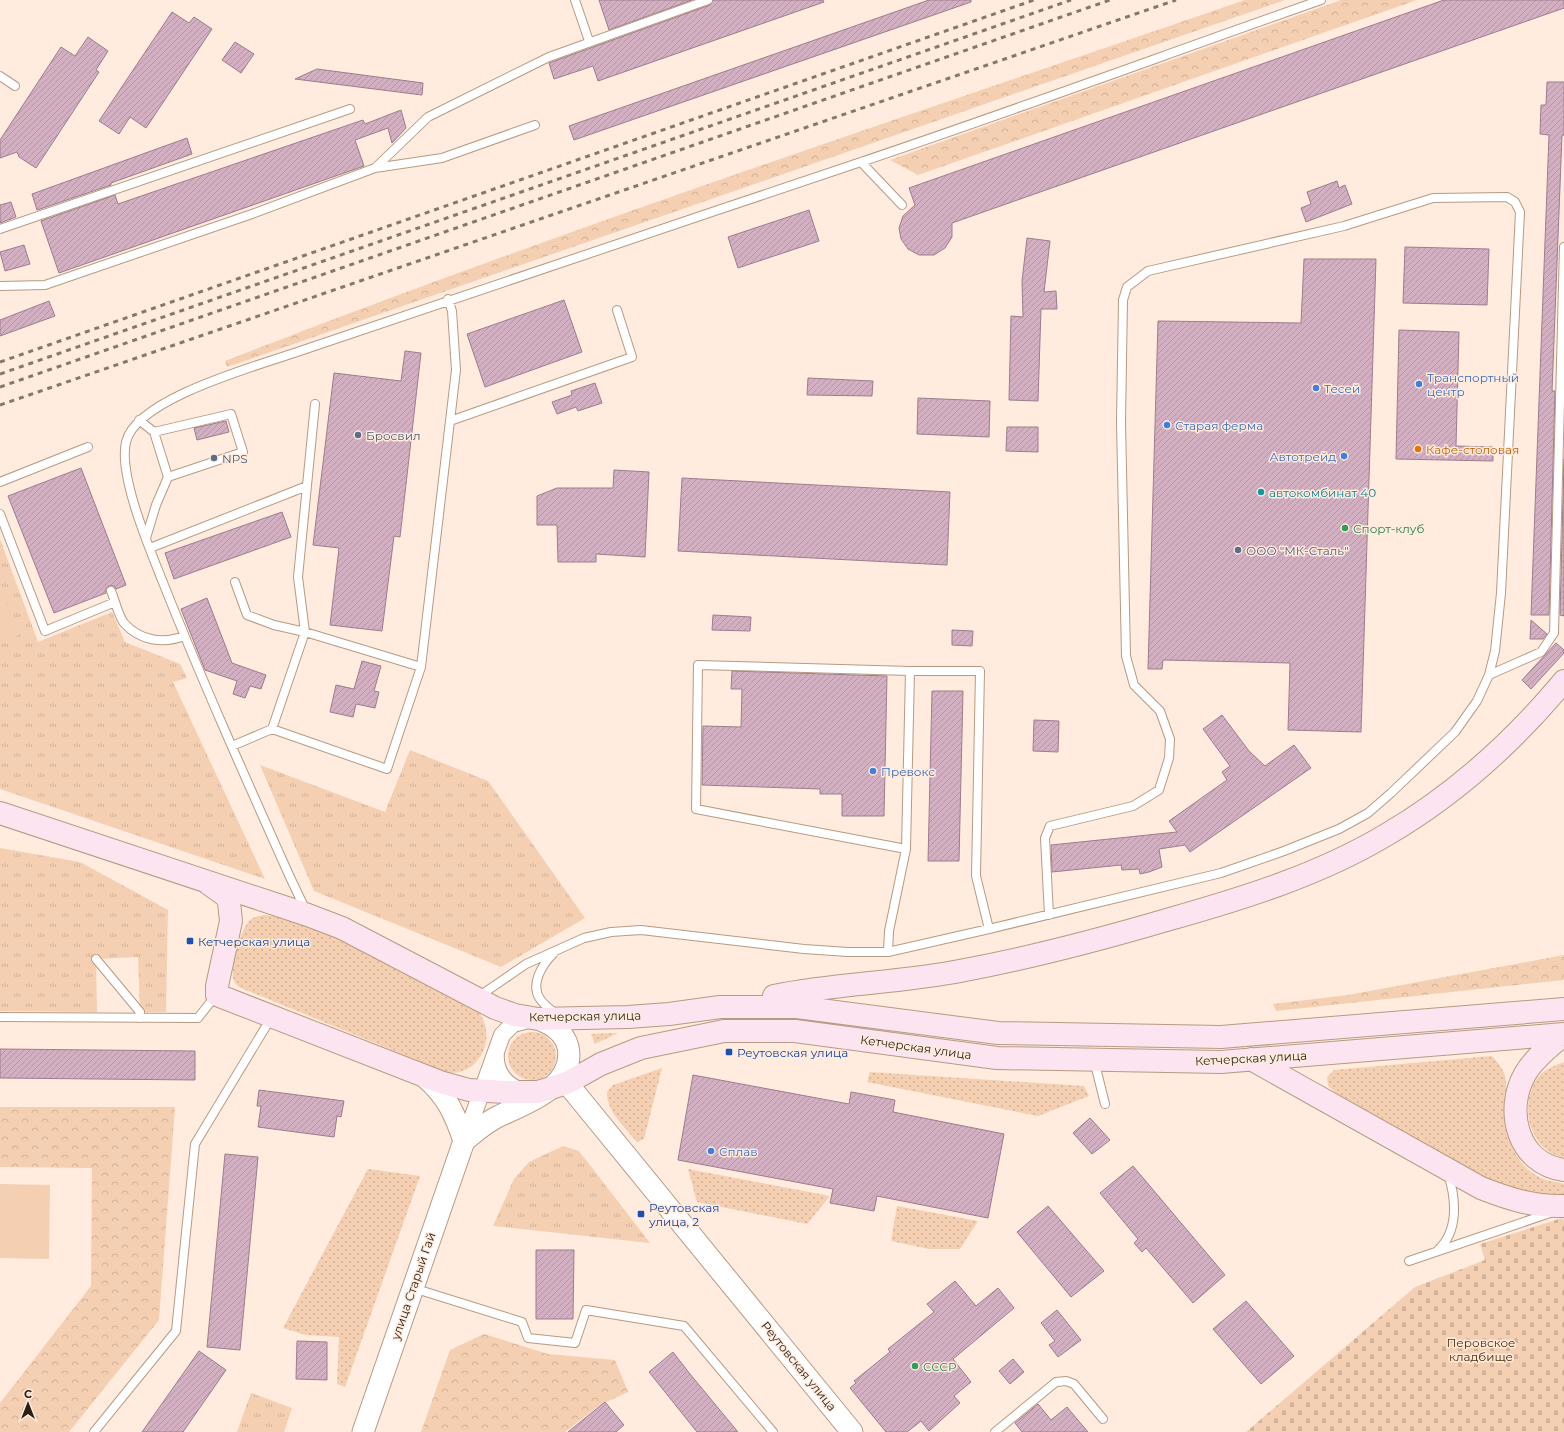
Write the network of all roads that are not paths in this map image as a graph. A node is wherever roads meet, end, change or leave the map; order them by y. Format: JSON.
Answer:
{"nodes":[{"id":1,"x":575,"y":0,"type":"edge"},
{"id":2,"x":708,"y":0,"type":"edge"},
{"id":3,"x":1321,"y":0,"type":"edge"},
{"id":4,"x":590,"y":41,"type":"junction"},
{"id":5,"x":0,"y":76,"type":"edge"},
{"id":6,"x":15,"y":86,"type":"dead end"},
{"id":7,"x":350,"y":109,"type":"dead end"},
{"id":8,"x":535,"y":125,"type":"dead end"},
{"id":9,"x":862,"y":162,"type":"junction"},
{"id":10,"x":375,"y":168,"type":"junction"},
{"id":11,"x":902,"y":205,"type":"dead end"},
{"id":12,"x":0,"y":229,"type":"edge"},
{"id":13,"x":1564,"y":247,"type":"edge"},
{"id":14,"x":0,"y":286,"type":"edge"},
{"id":15,"x":448,"y":299,"type":"junction"},
{"id":16,"x":618,"y":310,"type":"dead end"},
{"id":17,"x":315,"y":404,"type":"dead end"},
{"id":18,"x":139,"y":420,"type":"junction"},
{"id":19,"x":450,"y":422,"type":"junction"},
{"id":20,"x":154,"y":432,"type":"junction"},
{"id":21,"x":88,"y":447,"type":"dead end"},
{"id":22,"x":168,"y":477,"type":"junction"},
{"id":23,"x":0,"y":482,"type":"edge"},
{"id":24,"x":307,"y":486,"type":"junction"},
{"id":25,"x":0,"y":514,"type":"edge"},
{"id":26,"x":146,"y":538,"type":"junction"},
{"id":27,"x":150,"y":548,"type":"junction"},
{"id":28,"x":235,"y":582,"type":"dead end"},
{"id":29,"x":111,"y":591,"type":"dead end"},
{"id":30,"x":116,"y":602,"type":"junction"},
{"id":31,"x":305,"y":632,"type":"junction"},
{"id":32,"x":184,"y":636,"type":"junction"},
{"id":33,"x":421,"y":667,"type":"junction"},
{"id":34,"x":910,"y":671,"type":"junction"},
{"id":35,"x":1489,"y":676,"type":"junction"},
{"id":36,"x":1564,"y":681,"type":"edge"},
{"id":37,"x":272,"y":729,"type":"junction"},
{"id":38,"x":232,"y":746,"type":"junction"},
{"id":39,"x":0,"y":813,"type":"edge"},
{"id":40,"x":906,"y":849,"type":"junction"},
{"id":41,"x":191,"y":876,"type":"junction"},
{"id":42,"x":277,"y":904,"type":"junction"},
{"id":43,"x":308,"y":915,"type":"junction"},
{"id":44,"x":1049,"y":915,"type":"junction"},
{"id":45,"x":989,"y":929,"type":"junction"},
{"id":46,"x":229,"y":930,"type":"junction"},
{"id":47,"x":556,"y":951,"type":"junction"},
{"id":48,"x":888,"y":952,"type":"junction"},
{"id":49,"x":96,"y":959,"type":"dead end"},
{"id":50,"x":217,"y":995,"type":"junction"},
{"id":51,"x":476,"y":998,"type":"junction"},
{"id":52,"x":720,"y":1007,"type":"junction"},
{"id":53,"x":1564,"y":1009,"type":"edge"},
{"id":54,"x":0,"y":1017,"type":"edge"},
{"id":55,"x":272,"y":1017,"type":"junction"},
{"id":56,"x":139,"y":1018,"type":"junction"},
{"id":57,"x":561,"y":1019,"type":"junction"},
{"id":58,"x":538,"y":1020,"type":"junction"},
{"id":59,"x":1564,"y":1034,"type":"edge"},
{"id":60,"x":498,"y":1042,"type":"junction"},
{"id":61,"x":1094,"y":1059,"type":"junction"},
{"id":62,"x":1251,"y":1059,"type":"junction"},
{"id":63,"x":425,"y":1077,"type":"junction"},
{"id":64,"x":551,"y":1085,"type":"junction"},
{"id":65,"x":481,"y":1091,"type":"junction"},
{"id":66,"x":1105,"y":1104,"type":"dead end"},
{"id":67,"x":464,"y":1141,"type":"junction"},
{"id":68,"x":1446,"y":1168,"type":"junction"},
{"id":69,"x":1564,"y":1170,"type":"edge"},
{"id":70,"x":1564,"y":1207,"type":"edge"},
{"id":71,"x":1436,"y":1252,"type":"junction"},
{"id":72,"x":1409,"y":1261,"type":"dead end"},
{"id":73,"x":413,"y":1288,"type":"junction"},
{"id":74,"x":1102,"y":1419,"type":"dead end"},
{"id":75,"x":94,"y":1432,"type":"edge"},
{"id":76,"x":363,"y":1432,"type":"edge"},
{"id":77,"x":773,"y":1432,"type":"edge"},
{"id":78,"x":852,"y":1432,"type":"edge"},
{"id":79,"x":995,"y":1432,"type":"edge"}],
"edges":[{"from":1,"to":4,"type":"lane"},
{"from":2,"to":4,"type":"lane"},
{"from":3,"to":9,"type":"lane"},
{"from":4,"to":10,"type":"lane"},
{"from":5,"to":6,"type":"lane"},
{"from":7,"to":12,"type":"lane"},
{"from":8,"to":10,"type":"lane"},
{"from":9,"to":11,"type":"lane"},
{"from":9,"to":15,"type":"lane"},
{"from":10,"to":14,"type":"lane"},
{"from":13,"to":35,"type":"lane"},
{"from":15,"to":18,"type":"lane"},
{"from":15,"to":19,"type":"lane"},
{"from":16,"to":19,"type":"lane"},
{"from":17,"to":24,"type":"lane"},
{"from":18,"to":20,"type":"lane"},
{"from":18,"to":26,"type":"lane"},
{"from":19,"to":33,"type":"lane"},
{"from":20,"to":22,"type":"lane"},
{"from":20,"to":22,"type":"lane"},
{"from":21,"to":23,"type":"lane"},
{"from":22,"to":26,"type":"lane"},
{"from":24,"to":27,"type":"lane"},
{"from":24,"to":31,"type":"lane"},
{"from":25,"to":30,"type":"lane"},
{"from":26,"to":27,"type":"lane"},
{"from":27,"to":32,"type":"lane"},
{"from":28,"to":31,"type":"lane"},
{"from":29,"to":30,"type":"lane"},
{"from":30,"to":32,"type":"lane"},
{"from":31,"to":33,"type":"lane"},
{"from":31,"to":37,"type":"lane"},
{"from":32,"to":38,"type":"lane"},
{"from":33,"to":37,"type":"lane"},
{"from":34,"to":40,"type":"lane"},
{"from":34,"to":40,"type":"lane"},
{"from":34,"to":45,"type":"lane"},
{"from":35,"to":44,"type":"lane"},
{"from":35,"to":44,"type":"lane"},
{"from":36,"to":52,"type":"main road"},
{"from":37,"to":38,"type":"lane"},
{"from":38,"to":43,"type":"lane"},
{"from":39,"to":41,"type":"main road","name":"Кетчерская улица"},
{"from":40,"to":48,"type":"lane"},
{"from":41,"to":42,"type":"main road","name":"Кетчерская улица"},
{"from":41,"to":46,"type":"main road","name":"Кетчерская улица"},
{"from":42,"to":43,"type":"main road","name":"Кетчерская улица"},
{"from":42,"to":46,"type":"main road","name":"Кетчерская улица"},
{"from":43,"to":51,"type":"main road","name":"Кетчерская улица"},
{"from":44,"to":45,"type":"lane"},
{"from":45,"to":48,"type":"lane"},
{"from":46,"to":50,"type":"main road","name":"Кетчерская улица"},
{"from":47,"to":48,"type":"lane"},
{"from":47,"to":51,"type":"lane"},
{"from":47,"to":57,"type":"lane"},
{"from":49,"to":56,"type":"lane"},
{"from":50,"to":55,"type":"main road"},
{"from":50,"to":56,"type":"lane"},
{"from":51,"to":58,"type":"main road","name":"Кетчерская улица"},
{"from":52,"to":53,"type":"main road","name":"Кетчерская улица"},
{"from":52,"to":57,"type":"main road","name":"Кетчерская улица"},
{"from":54,"to":56,"type":"lane"},
{"from":55,"to":63,"type":"main road"},
{"from":55,"to":75,"type":"lane"},
{"from":57,"to":58,"type":"main road","name":"Кетчерская улица"},
{"from":58,"to":60,"type":"street","name":"улица Старый Гай"},
{"from":58,"to":64,"type":"street"},
{"from":59,"to":62,"type":"main road","name":"Кетчерская улица"},
{"from":59,"to":69,"type":"main road"},
{"from":60,"to":64,"type":"street"},
{"from":60,"to":65,"type":"street","name":"улица Старый Гай"},
{"from":61,"to":62,"type":"main road","name":"Кетчерская улица"},
{"from":61,"to":64,"type":"main road","name":"Кетчерская улица"},
{"from":61,"to":66,"type":"lane"},
{"from":62,"to":68,"type":"main road"},
{"from":63,"to":65,"type":"main road"},
{"from":63,"to":67,"type":"street"},
{"from":64,"to":65,"type":"main road"},
{"from":64,"to":67,"type":"street"},
{"from":64,"to":78,"type":"street","name":"Реутовская улица"},
{"from":65,"to":67,"type":"street","name":"улица Старый Гай"},
{"from":67,"to":73,"type":"street","name":"улица Старый Гай"},
{"from":68,"to":70,"type":"main road"},
{"from":68,"to":71,"type":"lane"},
{"from":70,"to":71,"type":"lane"},
{"from":71,"to":72,"type":"lane"},
{"from":73,"to":76,"type":"street","name":"улица Старый Гай"},
{"from":73,"to":77,"type":"lane"},
{"from":74,"to":79,"type":"lane"}]}
